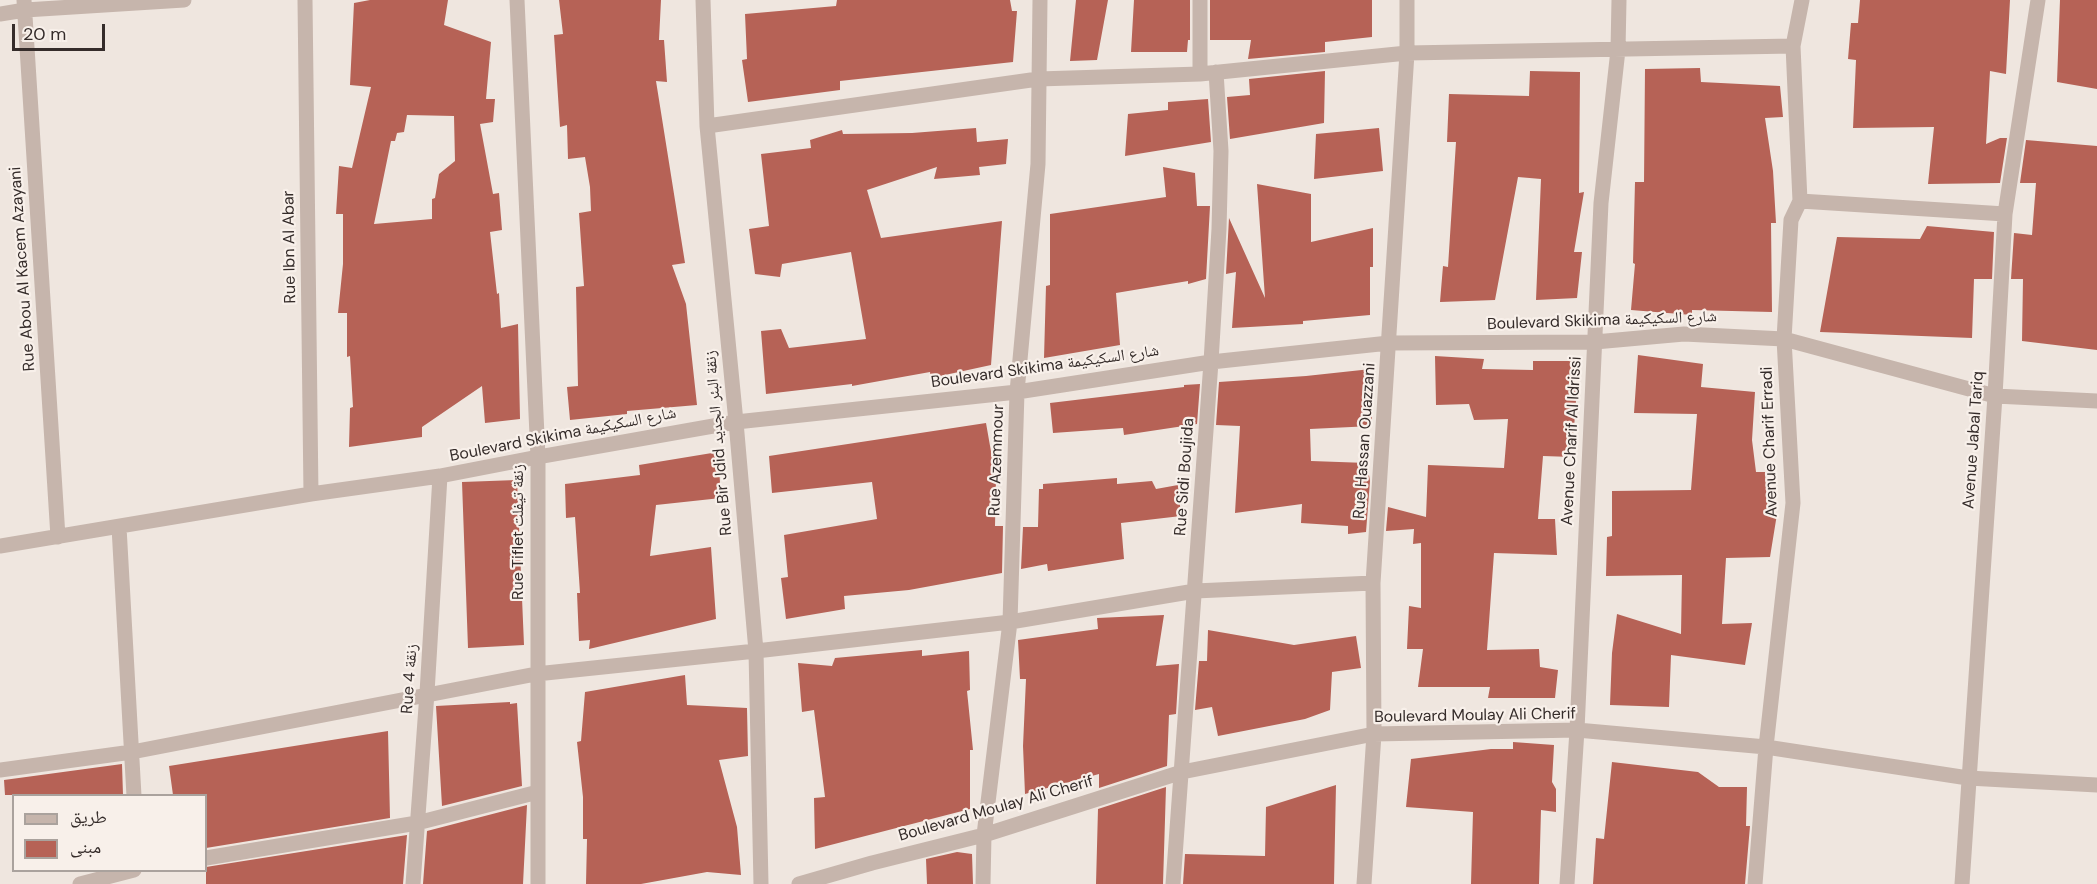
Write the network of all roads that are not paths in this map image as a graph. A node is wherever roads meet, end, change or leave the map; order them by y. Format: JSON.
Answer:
{"nodes":[{"id":1,"x":184,"y":0,"type":"edge"},
{"id":2,"x":305,"y":0,"type":"edge"},
{"id":3,"x":517,"y":0,"type":"edge"},
{"id":4,"x":703,"y":0,"type":"edge"},
{"id":5,"x":1040,"y":0,"type":"edge"},
{"id":6,"x":1200,"y":0,"type":"edge"},
{"id":7,"x":1407,"y":0,"type":"edge"},
{"id":8,"x":1618,"y":0,"type":"edge"},
{"id":9,"x":1802,"y":0,"type":"edge"},
{"id":10,"x":2038,"y":0,"type":"edge"},
{"id":11,"x":25,"y":5,"type":"edge"},
{"id":12,"x":0,"y":14,"type":"edge"},
{"id":13,"x":1793,"y":46,"type":"junction"},
{"id":14,"x":1618,"y":50,"type":"junction"},
{"id":15,"x":1407,"y":53,"type":"junction"},
{"id":16,"x":1216,"y":72,"type":"junction"},
{"id":17,"x":1200,"y":74,"type":"junction"},
{"id":18,"x":1038,"y":79,"type":"junction"},
{"id":19,"x":707,"y":126,"type":"junction"},
{"id":20,"x":1800,"y":201,"type":"junction"},
{"id":21,"x":2006,"y":214,"type":"junction"},
{"id":22,"x":1784,"y":339,"type":"junction"},
{"id":23,"x":1595,"y":342,"type":"junction"},
{"id":24,"x":1389,"y":343,"type":"junction"},
{"id":25,"x":1211,"y":362,"type":"junction"},
{"id":26,"x":1017,"y":392,"type":"junction"},
{"id":27,"x":1995,"y":396,"type":"junction"},
{"id":28,"x":2097,"y":402,"type":"edge"},
{"id":29,"x":736,"y":422,"type":"junction"},
{"id":30,"x":538,"y":456,"type":"junction"},
{"id":31,"x":440,"y":477,"type":"junction"},
{"id":32,"x":311,"y":494,"type":"junction"},
{"id":33,"x":119,"y":527,"type":"junction"},
{"id":34,"x":58,"y":537,"type":"junction"},
{"id":35,"x":0,"y":546,"type":"edge"},
{"id":36,"x":1373,"y":583,"type":"junction"},
{"id":37,"x":1195,"y":591,"type":"junction"},
{"id":38,"x":1010,"y":622,"type":"junction"},
{"id":39,"x":756,"y":651,"type":"junction"},
{"id":40,"x":536,"y":674,"type":"junction"},
{"id":41,"x":427,"y":693,"type":"junction"},
{"id":42,"x":1576,"y":730,"type":"junction"},
{"id":43,"x":1374,"y":734,"type":"junction"},
{"id":44,"x":1766,"y":747,"type":"junction"},
{"id":45,"x":132,"y":752,"type":"junction"},
{"id":46,"x":0,"y":770,"type":"edge"},
{"id":47,"x":1182,"y":772,"type":"junction"},
{"id":48,"x":1968,"y":778,"type":"junction"},
{"id":49,"x":2097,"y":785,"type":"edge"},
{"id":50,"x":538,"y":792,"type":"junction"},
{"id":51,"x":134,"y":794,"type":"edge"},
{"id":52,"x":417,"y":823,"type":"junction"},
{"id":53,"x":984,"y":835,"type":"junction"},
{"id":54,"x":207,"y":858,"type":"edge"},
{"id":55,"x":128,"y":872,"type":"edge"},
{"id":56,"x":80,"y":884,"type":"edge"},
{"id":57,"x":413,"y":884,"type":"edge"},
{"id":58,"x":538,"y":884,"type":"edge"},
{"id":59,"x":761,"y":884,"type":"edge"},
{"id":60,"x":799,"y":884,"type":"edge"},
{"id":61,"x":982,"y":884,"type":"edge"},
{"id":62,"x":1173,"y":884,"type":"edge"},
{"id":63,"x":1364,"y":884,"type":"edge"},
{"id":64,"x":1567,"y":884,"type":"edge"},
{"id":65,"x":1755,"y":884,"type":"edge"},
{"id":66,"x":1962,"y":884,"type":"edge"}],
"edges":[{"from":1,"to":11,"type":"street"},
{"from":2,"to":32,"type":"street","name":"Rue Ibn Al Abar"},
{"from":3,"to":30,"type":"street","name":"Rue Tiflet زنقة تيفلت"},
{"from":4,"to":19,"type":"street","name":"Rue Bir Jdid زنقة البئر الجديد"},
{"from":5,"to":18,"type":"street","name":"Rue Azemmour"},
{"from":6,"to":17,"type":"street"},
{"from":7,"to":15,"type":"street","name":"Rue Hassan Ouazzani"},
{"from":8,"to":14,"type":"street","name":"Avenue Charif Al Idrissi"},
{"from":9,"to":13,"type":"street","name":"Avenue Charif Erradi"},
{"from":10,"to":21,"type":"street","name":"Avenue Jabal Tariq"},
{"from":11,"to":12,"type":"street"},
{"from":11,"to":34,"type":"street","name":"Rue Abou Al Kacem Azayani"},
{"from":13,"to":14,"type":"street"},
{"from":13,"to":20,"type":"street","name":"Avenue Charif Erradi"},
{"from":14,"to":15,"type":"street"},
{"from":14,"to":23,"type":"street","name":"Avenue Charif Al Idrissi"},
{"from":15,"to":16,"type":"street"},
{"from":15,"to":24,"type":"street","name":"Rue Hassan Ouazzani"},
{"from":16,"to":17,"type":"street"},
{"from":16,"to":25,"type":"street","name":"Rue Sidi Boujida"},
{"from":17,"to":18,"type":"street"},
{"from":18,"to":19,"type":"street"},
{"from":18,"to":26,"type":"street","name":"Rue Azemmour"},
{"from":19,"to":29,"type":"street","name":"Rue Bir Jdid زنقة البئر الجديد"},
{"from":20,"to":21,"type":"street"},
{"from":20,"to":22,"type":"street","name":"Avenue Charif Erradi"},
{"from":21,"to":27,"type":"street","name":"Avenue Jabal Tariq"},
{"from":22,"to":23,"type":"street","name":"Boulevard Skikima شارع السكيكيمة"},
{"from":22,"to":27,"type":"street","name":"Boulevard Skikima شارع السكيكيمة"},
{"from":22,"to":44,"type":"street","name":"Avenue Charif Erradi"},
{"from":23,"to":24,"type":"street","name":"Boulevard Skikima شارع السكيكيمة"},
{"from":23,"to":42,"type":"street","name":"Avenue Charif Al Idrissi"},
{"from":24,"to":25,"type":"street","name":"Boulevard Skikima شارع السكيكيمة"},
{"from":24,"to":36,"type":"street","name":"Rue Hassan Ouazzani"},
{"from":25,"to":26,"type":"street","name":"Boulevard Skikima شارع السكيكيمة"},
{"from":25,"to":37,"type":"street","name":"Rue Sidi Boujida"},
{"from":26,"to":29,"type":"street","name":"Boulevard Skikima شارع السكيكيمة"},
{"from":26,"to":38,"type":"street","name":"Rue Azemmour"},
{"from":27,"to":28,"type":"street","name":"Boulevard Skikima شارع السكيكيمة"},
{"from":27,"to":48,"type":"street","name":"Avenue Jabal Tariq"},
{"from":29,"to":30,"type":"street","name":"Boulevard Skikima شارع السكيكيمة"},
{"from":29,"to":39,"type":"street","name":"Rue Bir Jdid زنقة البئر الجديد"},
{"from":30,"to":31,"type":"street","name":"Boulevard Skikima شارع السكيكيمة"},
{"from":30,"to":40,"type":"street","name":"Rue Tiflet زنقة تيفلت"},
{"from":31,"to":32,"type":"street","name":"Boulevard Skikima شارع السكيكيمة"},
{"from":31,"to":41,"type":"street","name":"Rue 4 زنقة"},
{"from":32,"to":33,"type":"street","name":"Boulevard Skikima شارع السكيكيمة"},
{"from":33,"to":34,"type":"street","name":"Boulevard Skikima شارع السكيكيمة"},
{"from":33,"to":45,"type":"street"},
{"from":34,"to":35,"type":"street","name":"Boulevard Skikima شارع السكيكيمة"},
{"from":36,"to":37,"type":"street"},
{"from":36,"to":43,"type":"street","name":"Rue Hassan Ouazzani"},
{"from":37,"to":38,"type":"street"},
{"from":37,"to":47,"type":"street","name":"Rue Sidi Boujida"},
{"from":38,"to":39,"type":"street"},
{"from":38,"to":53,"type":"street","name":"Rue Azemmour"},
{"from":39,"to":40,"type":"street"},
{"from":39,"to":59,"type":"street","name":"Rue Bir Jdid زنقة البئر الجديد"},
{"from":40,"to":41,"type":"street"},
{"from":40,"to":50,"type":"street","name":"Rue Tiflet زنقة تيفلت"},
{"from":41,"to":45,"type":"street"},
{"from":41,"to":52,"type":"street","name":"Rue 4 زنقة"},
{"from":42,"to":43,"type":"street","name":"Boulevard Moulay Ali Cherif"},
{"from":42,"to":44,"type":"street","name":"Boulevard Moulay Ali Cherif"},
{"from":42,"to":64,"type":"street","name":"Avenue Charif Al Idrissi"},
{"from":43,"to":47,"type":"street","name":"Boulevard Moulay Ali Cherif"},
{"from":43,"to":63,"type":"street","name":"Rue Hassan Ouazzani"},
{"from":44,"to":48,"type":"street","name":"Boulevard Moulay Ali Cherif"},
{"from":44,"to":65,"type":"street","name":"Avenue Charif Erradi"},
{"from":45,"to":46,"type":"street"},
{"from":45,"to":51,"type":"street"},
{"from":47,"to":53,"type":"street","name":"Boulevard Moulay Ali Cherif"},
{"from":47,"to":62,"type":"street","name":"Rue Sidi Boujida"},
{"from":48,"to":49,"type":"street","name":"Boulevard Moulay Ali Cherif"},
{"from":48,"to":66,"type":"street","name":"Avenue Jabal Tariq"},
{"from":50,"to":52,"type":"street"},
{"from":50,"to":58,"type":"street","name":"Rue Tiflet زنقة تيفلت"},
{"from":52,"to":54,"type":"street"},
{"from":52,"to":57,"type":"street","name":"Rue 4 زنقة"},
{"from":53,"to":60,"type":"street","name":"Boulevard Moulay Ali Cherif"},
{"from":53,"to":61,"type":"street","name":"Rue Azemmour"},
{"from":55,"to":56,"type":"street"}]}
